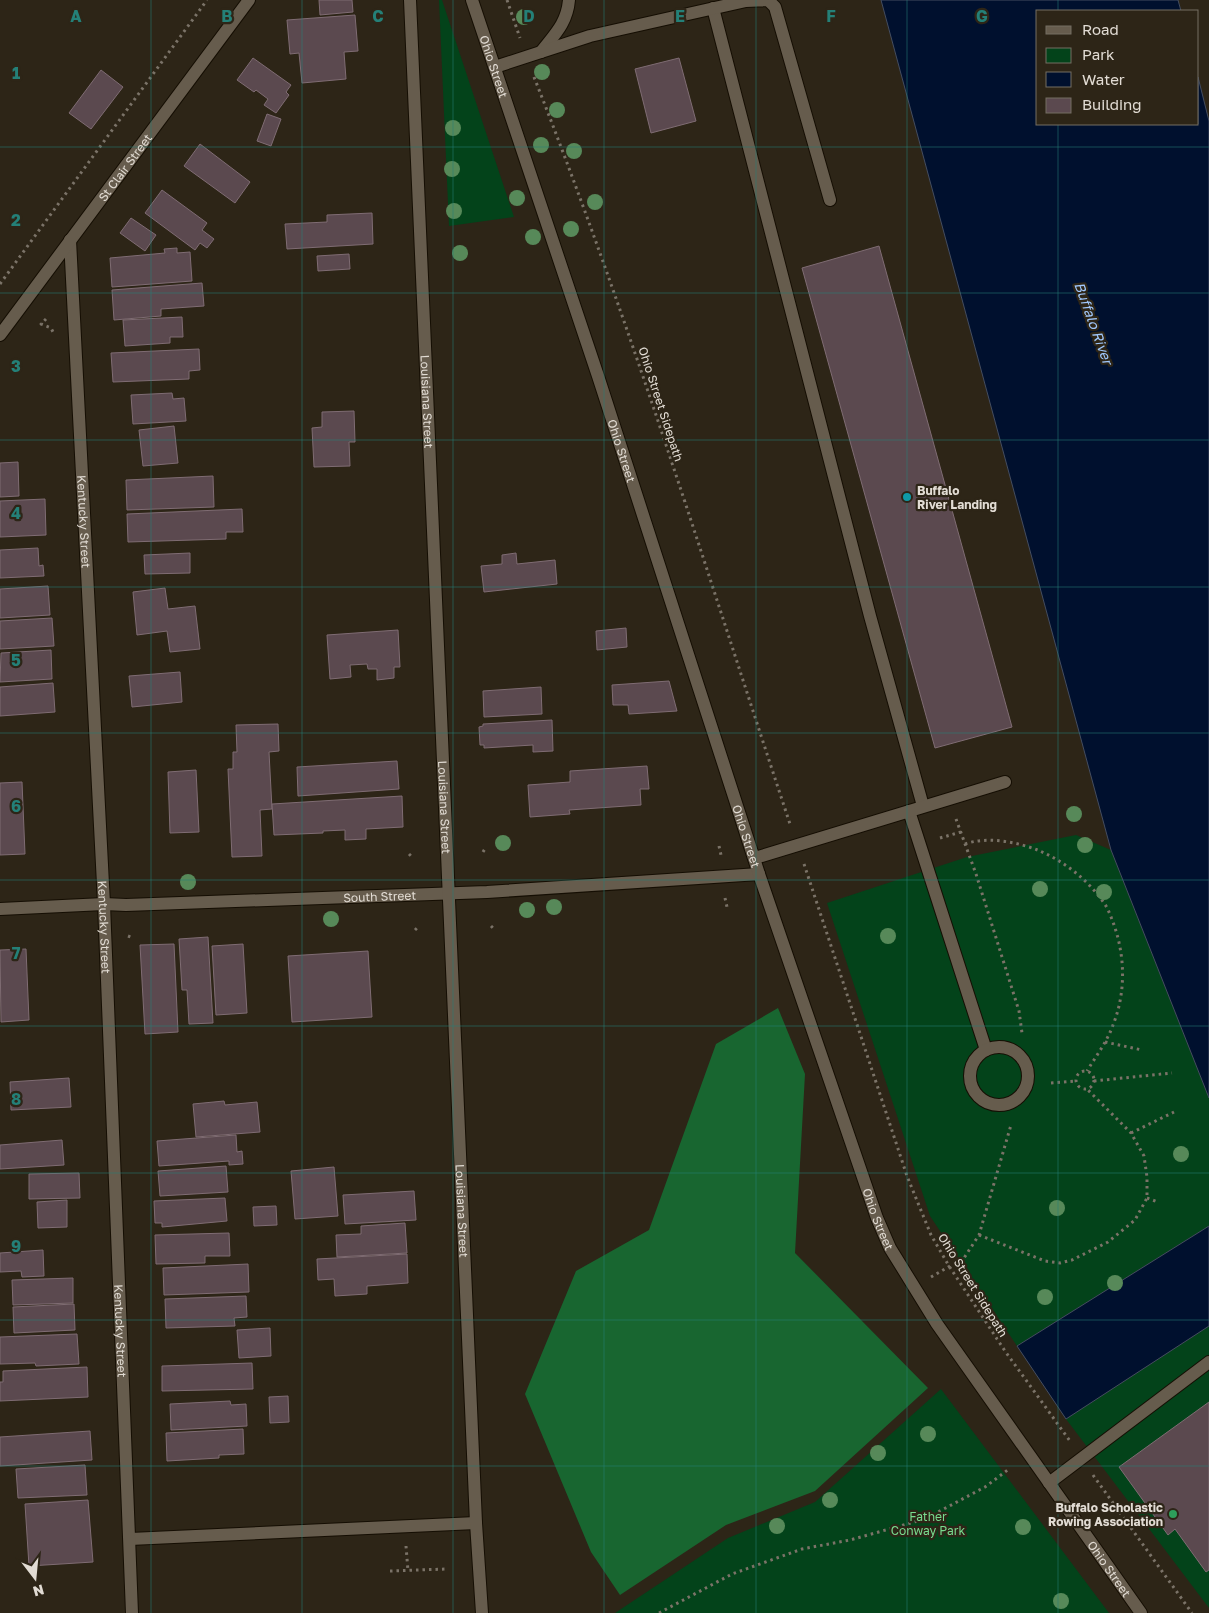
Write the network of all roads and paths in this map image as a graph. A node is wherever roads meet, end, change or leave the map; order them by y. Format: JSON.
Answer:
{"nodes":[{"id":1,"x":207,"y":0,"type":"edge"},
{"id":2,"x":248,"y":0,"type":"edge"},
{"id":3,"x":410,"y":0,"type":"edge"},
{"id":4,"x":472,"y":0,"type":"edge"},
{"id":5,"x":507,"y":0,"type":"edge"},
{"id":6,"x":570,"y":0,"type":"edge"},
{"id":7,"x":713,"y":8,"type":"junction"},
{"id":8,"x":541,"y":52,"type":"junction"},
{"id":9,"x":526,"y":57,"type":"junction"},
{"id":10,"x":495,"y":68,"type":"junction"},
{"id":11,"x":830,"y":200,"type":"dead end"},
{"id":12,"x":70,"y":240,"type":"junction"},
{"id":13,"x":0,"y":284,"type":"edge"},
{"id":14,"x":46,"y":319,"type":"dead end"},
{"id":15,"x":53,"y":332,"type":"dead end"},
{"id":16,"x":0,"y":335,"type":"edge"},
{"id":17,"x":1005,"y":782,"type":"dead end"},
{"id":18,"x":923,"y":806,"type":"junction"},
{"id":19,"x":909,"y":811,"type":"junction"},
{"id":20,"x":956,"y":816,"type":"dead end"},
{"id":21,"x":788,"y":817,"type":"dead end"},
{"id":22,"x":961,"y":832,"type":"junction"},
{"id":23,"x":936,"y":839,"type":"dead end"},
{"id":24,"x":965,"y":844,"type":"junction"},
{"id":25,"x":719,"y":846,"type":"dead end"},
{"id":26,"x":486,"y":847,"type":"dead end"},
{"id":27,"x":483,"y":852,"type":"dead end"},
{"id":28,"x":721,"y":854,"type":"dead end"},
{"id":29,"x":755,"y":858,"type":"junction"},
{"id":30,"x":805,"y":866,"type":"dead end"},
{"id":31,"x":759,"y":874,"type":"junction"},
{"id":32,"x":449,"y":893,"type":"junction"},
{"id":33,"x":725,"y":898,"type":"dead end"},
{"id":34,"x":104,"y":904,"type":"junction"},
{"id":35,"x":727,"y":907,"type":"dead end"},
{"id":36,"x":0,"y":909,"type":"edge"},
{"id":37,"x":128,"y":936,"type":"dead end"},
{"id":38,"x":133,"y":938,"type":"dead end"},
{"id":39,"x":1022,"y":1033,"type":"dead end"},
{"id":40,"x":1105,"y":1042,"type":"junction"},
{"id":41,"x":986,"y":1050,"type":"junction"},
{"id":42,"x":1142,"y":1050,"type":"dead end"},
{"id":43,"x":1087,"y":1071,"type":"junction"},
{"id":44,"x":1172,"y":1073,"type":"dead end"},
{"id":45,"x":1094,"y":1080,"type":"junction"},
{"id":46,"x":1076,"y":1081,"type":"junction"},
{"id":47,"x":1051,"y":1083,"type":"dead end"},
{"id":48,"x":1087,"y":1089,"type":"junction"},
{"id":49,"x":1174,"y":1112,"type":"dead end"},
{"id":50,"x":1012,"y":1125,"type":"dead end"},
{"id":51,"x":1131,"y":1133,"type":"junction"},
{"id":52,"x":1147,"y":1198,"type":"junction"},
{"id":53,"x":1158,"y":1202,"type":"dead end"},
{"id":54,"x":979,"y":1235,"type":"junction"},
{"id":55,"x":949,"y":1266,"type":"junction"},
{"id":56,"x":928,"y":1278,"type":"dead end"},
{"id":57,"x":1209,"y":1362,"type":"edge"},
{"id":58,"x":1081,"y":1459,"type":"junction"},
{"id":59,"x":1009,"y":1469,"type":"dead end"},
{"id":60,"x":1049,"y":1483,"type":"junction"},
{"id":61,"x":476,"y":1522,"type":"junction"},
{"id":62,"x":130,"y":1539,"type":"junction"},
{"id":63,"x":406,"y":1544,"type":"dead end"},
{"id":64,"x":446,"y":1569,"type":"dead end"},
{"id":65,"x":390,"y":1571,"type":"dead end"},
{"id":66,"x":408,"y":1571,"type":"junction"},
{"id":67,"x":132,"y":1613,"type":"edge"},
{"id":68,"x":482,"y":1613,"type":"edge"},
{"id":69,"x":659,"y":1613,"type":"edge"},
{"id":70,"x":1142,"y":1613,"type":"edge"},
{"id":71,"x":1192,"y":1613,"type":"edge"}],
"edges":[{"from":1,"to":13,"type":"path"},
{"from":2,"to":12,"type":"street","name":"St Clair Street"},
{"from":3,"to":32,"type":"street","name":"Louisiana Street"},
{"from":4,"to":10,"type":"street","name":"Ohio Street"},
{"from":5,"to":9,"type":"path","name":"Ohio Street Sidepath"},
{"from":6,"to":8,"type":"street"},
{"from":7,"to":8,"type":"street"},
{"from":7,"to":11,"type":"street"},
{"from":7,"to":18,"type":"street"},
{"from":8,"to":9,"type":"street"},
{"from":9,"to":10,"type":"street"},
{"from":9,"to":21,"type":"path","name":"Ohio Street Sidepath"},
{"from":10,"to":29,"type":"street","name":"Ohio Street"},
{"from":12,"to":16,"type":"street","name":"St Clair Street"},
{"from":12,"to":34,"type":"street","name":"Kentucky Street"},
{"from":14,"to":15,"type":"path"},
{"from":17,"to":18,"type":"street"},
{"from":18,"to":19,"type":"street"},
{"from":19,"to":29,"type":"street"},
{"from":19,"to":41,"type":"street"},
{"from":20,"to":22,"type":"path"},
{"from":22,"to":23,"type":"path"},
{"from":22,"to":24,"type":"path"},
{"from":24,"to":39,"type":"path"},
{"from":24,"to":40,"type":"path"},
{"from":25,"to":28,"type":"path"},
{"from":26,"to":27,"type":"path"},
{"from":29,"to":31,"type":"street","name":"Ohio Street"},
{"from":30,"to":55,"type":"path","name":"Ohio Street Sidepath"},
{"from":31,"to":32,"type":"street","name":"South Street"},
{"from":31,"to":60,"type":"street","name":"Ohio Street"},
{"from":32,"to":34,"type":"street","name":"South Street"},
{"from":32,"to":61,"type":"street","name":"Louisiana Street"},
{"from":33,"to":35,"type":"path"},
{"from":34,"to":36,"type":"street","name":"South Street"},
{"from":34,"to":62,"type":"street","name":"Kentucky Street"},
{"from":37,"to":38,"type":"path"},
{"from":40,"to":42,"type":"path"},
{"from":40,"to":43,"type":"path"},
{"from":41,"to":41,"type":"street"},
{"from":43,"to":45,"type":"path"},
{"from":43,"to":46,"type":"path"},
{"from":44,"to":45,"type":"path"},
{"from":45,"to":48,"type":"path"},
{"from":46,"to":47,"type":"path"},
{"from":46,"to":48,"type":"path"},
{"from":48,"to":51,"type":"path"},
{"from":49,"to":51,"type":"path"},
{"from":50,"to":54,"type":"path"},
{"from":51,"to":52,"type":"path"},
{"from":52,"to":53,"type":"path"},
{"from":52,"to":54,"type":"path"},
{"from":54,"to":55,"type":"path"},
{"from":55,"to":56,"type":"path"},
{"from":55,"to":58,"type":"path","name":"Ohio Street Sidepath"},
{"from":57,"to":58,"type":"street"},
{"from":58,"to":60,"type":"street"},
{"from":58,"to":71,"type":"path","name":"Ohio Street Sidepath"},
{"from":59,"to":69,"type":"path"},
{"from":60,"to":70,"type":"street","name":"Ohio Street"},
{"from":61,"to":62,"type":"street"},
{"from":61,"to":68,"type":"street","name":"Louisiana Street"},
{"from":62,"to":67,"type":"street","name":"Kentucky Street"},
{"from":63,"to":66,"type":"path"},
{"from":64,"to":66,"type":"path"},
{"from":65,"to":66,"type":"path"}]}
